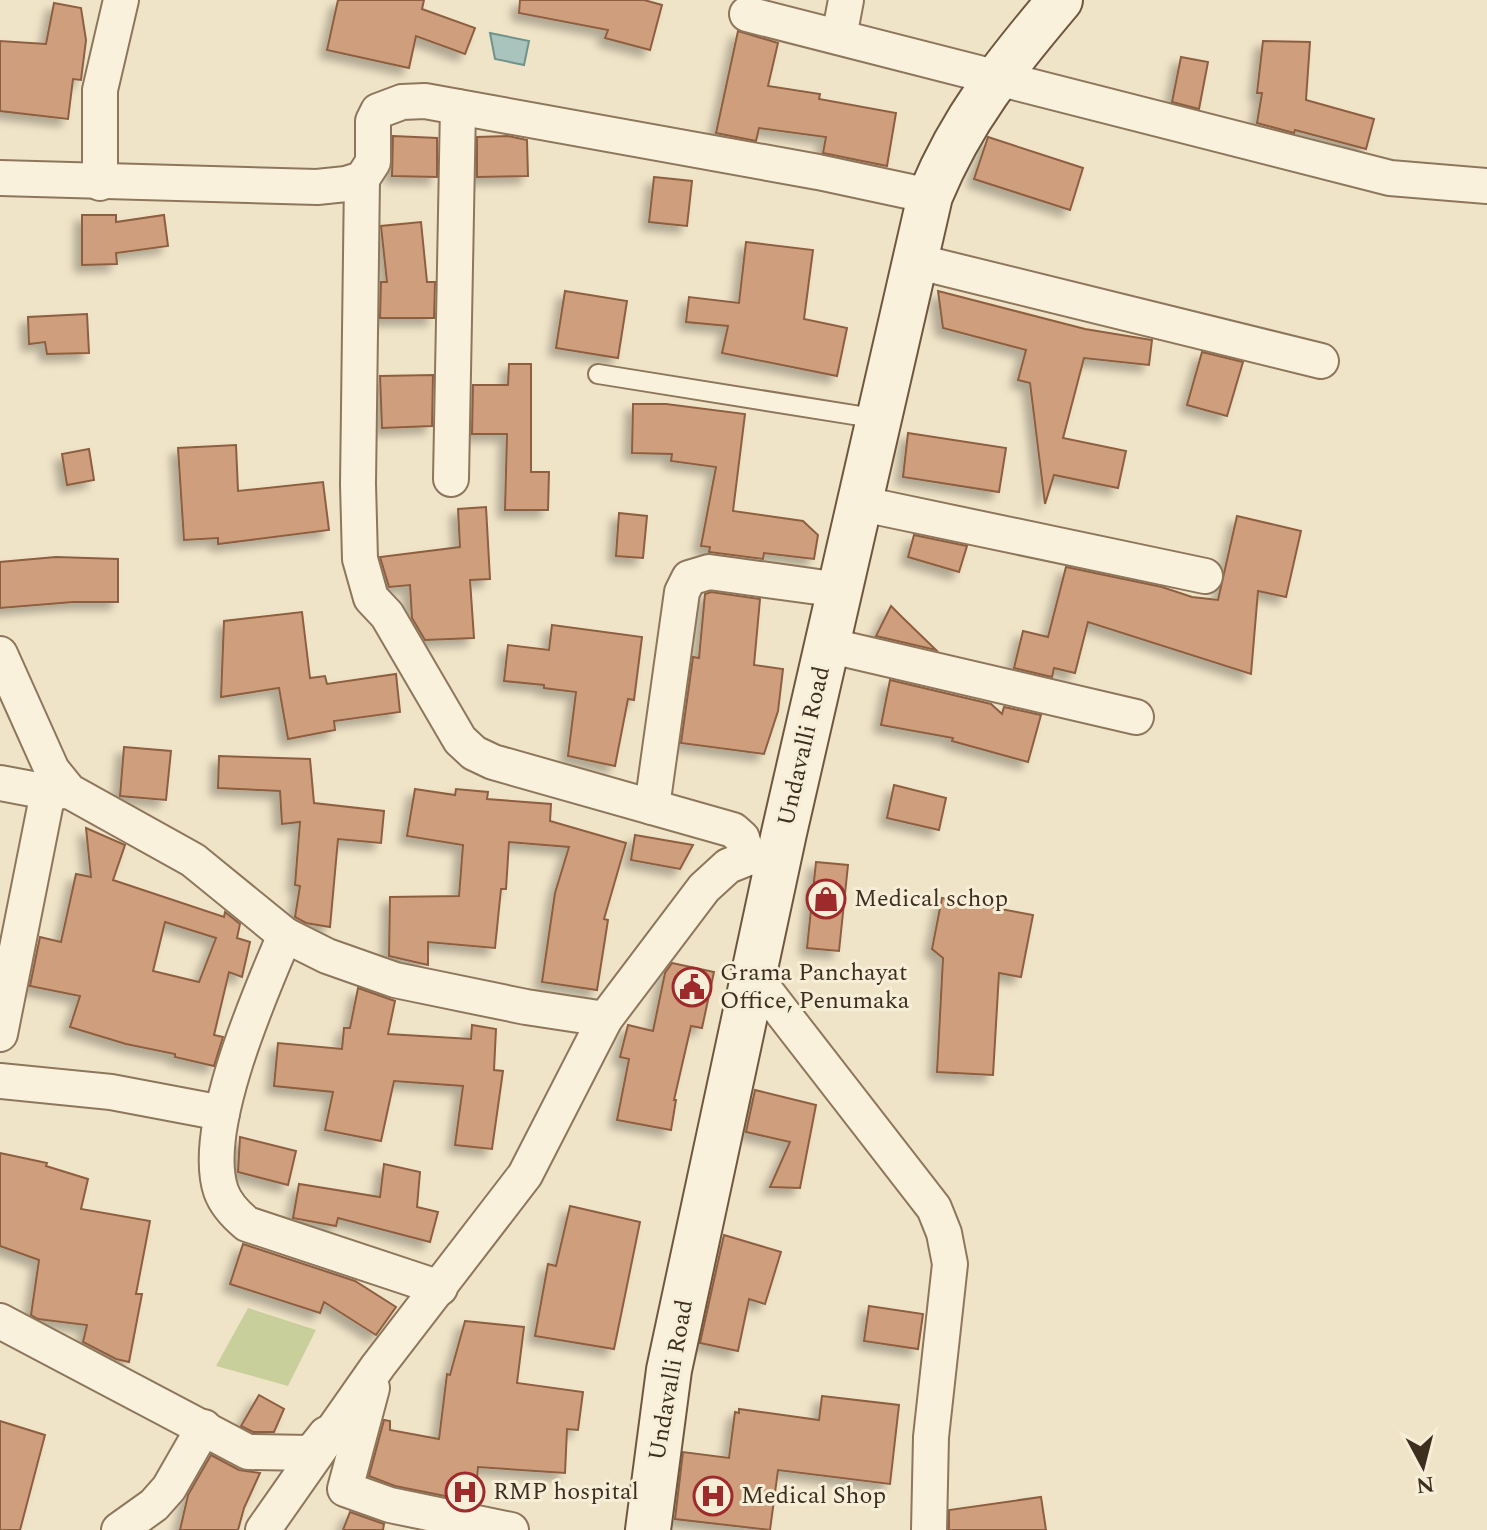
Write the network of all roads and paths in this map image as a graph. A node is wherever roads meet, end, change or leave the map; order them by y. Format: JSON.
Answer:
{"nodes":[{"id":1,"x":121,"y":0,"type":"edge"},
{"id":2,"x":846,"y":0,"type":"edge"},
{"id":3,"x":1060,"y":0,"type":"edge"},
{"id":4,"x":747,"y":14,"type":"dead end"},
{"id":5,"x":839,"y":37,"type":"junction"},
{"id":6,"x":996,"y":77,"type":"junction"},
{"id":7,"x":458,"y":107,"type":"junction"},
{"id":8,"x":0,"y":178,"type":"edge"},
{"id":9,"x":362,"y":179,"type":"junction"},
{"id":10,"x":100,"y":183,"type":"junction"},
{"id":11,"x":1487,"y":186,"type":"edge"},
{"id":12,"x":930,"y":196,"type":"junction"},
{"id":13,"x":915,"y":261,"type":"junction"},
{"id":14,"x":1321,"y":361,"type":"dead end"},
{"id":15,"x":598,"y":374,"type":"dead end"},
{"id":16,"x":879,"y":419,"type":"junction"},
{"id":17,"x":451,"y":479,"type":"dead end"},
{"id":18,"x":858,"y":503,"type":"junction"},
{"id":19,"x":1205,"y":576,"type":"dead end"},
{"id":20,"x":840,"y":590,"type":"junction"},
{"id":21,"x":827,"y":645,"type":"junction"},
{"id":22,"x":0,"y":654,"type":"edge"},
{"id":23,"x":1136,"y":717,"type":"dead end"},
{"id":24,"x":0,"y":783,"type":"edge"},
{"id":25,"x":58,"y":792,"type":"junction"},
{"id":26,"x":652,"y":807,"type":"junction"},
{"id":27,"x":764,"y":857,"type":"junction"},
{"id":28,"x":285,"y":935,"type":"junction"},
{"id":29,"x":754,"y":976,"type":"junction"},
{"id":30,"x":605,"y":1019,"type":"junction"},
{"id":31,"x":0,"y":1034,"type":"edge"},
{"id":32,"x":0,"y":1081,"type":"edge"},
{"id":33,"x":222,"y":1113,"type":"junction"},
{"id":34,"x":440,"y":1288,"type":"junction"},
{"id":35,"x":0,"y":1321,"type":"edge"},
{"id":36,"x":378,"y":1366,"type":"junction"},
{"id":37,"x":204,"y":1427,"type":"junction"},
{"id":38,"x":119,"y":1530,"type":"edge"},
{"id":39,"x":263,"y":1530,"type":"edge"},
{"id":40,"x":511,"y":1530,"type":"edge"},
{"id":41,"x":648,"y":1530,"type":"edge"},
{"id":42,"x":929,"y":1530,"type":"edge"}],
"edges":[{"from":1,"to":10,"type":"street"},
{"from":2,"to":5,"type":"street"},
{"from":3,"to":6,"type":"main road","name":"Undavalli Road"},
{"from":4,"to":5,"type":"street"},
{"from":5,"to":6,"type":"street"},
{"from":6,"to":11,"type":"street"},
{"from":6,"to":12,"type":"main road","name":"Undavalli Road"},
{"from":7,"to":9,"type":"street"},
{"from":7,"to":12,"type":"street"},
{"from":7,"to":17,"type":"street"},
{"from":8,"to":10,"type":"street"},
{"from":9,"to":10,"type":"street"},
{"from":9,"to":26,"type":"street"},
{"from":12,"to":13,"type":"main road","name":"Undavalli Road"},
{"from":13,"to":14,"type":"street"},
{"from":13,"to":16,"type":"main road","name":"Undavalli Road"},
{"from":15,"to":16,"type":"lane"},
{"from":16,"to":18,"type":"main road","name":"Undavalli Road"},
{"from":18,"to":19,"type":"street"},
{"from":18,"to":20,"type":"main road","name":"Undavalli Road"},
{"from":20,"to":21,"type":"main road","name":"Undavalli Road"},
{"from":20,"to":26,"type":"street"},
{"from":21,"to":23,"type":"street"},
{"from":21,"to":27,"type":"main road","name":"Undavalli Road"},
{"from":22,"to":25,"type":"street"},
{"from":24,"to":25,"type":"street"},
{"from":25,"to":28,"type":"street"},
{"from":25,"to":31,"type":"street"},
{"from":26,"to":27,"type":"street"},
{"from":27,"to":29,"type":"main road","name":"Undavalli Road"},
{"from":27,"to":30,"type":"street"},
{"from":28,"to":30,"type":"street"},
{"from":28,"to":33,"type":"street"},
{"from":29,"to":41,"type":"main road","name":"Undavalli Road"},
{"from":29,"to":42,"type":"street"},
{"from":30,"to":34,"type":"street"},
{"from":32,"to":33,"type":"street"},
{"from":33,"to":34,"type":"street"},
{"from":34,"to":36,"type":"street"},
{"from":35,"to":37,"type":"street"},
{"from":36,"to":37,"type":"street"},
{"from":36,"to":39,"type":"street"},
{"from":36,"to":40,"type":"street"},
{"from":37,"to":38,"type":"street"}]}
